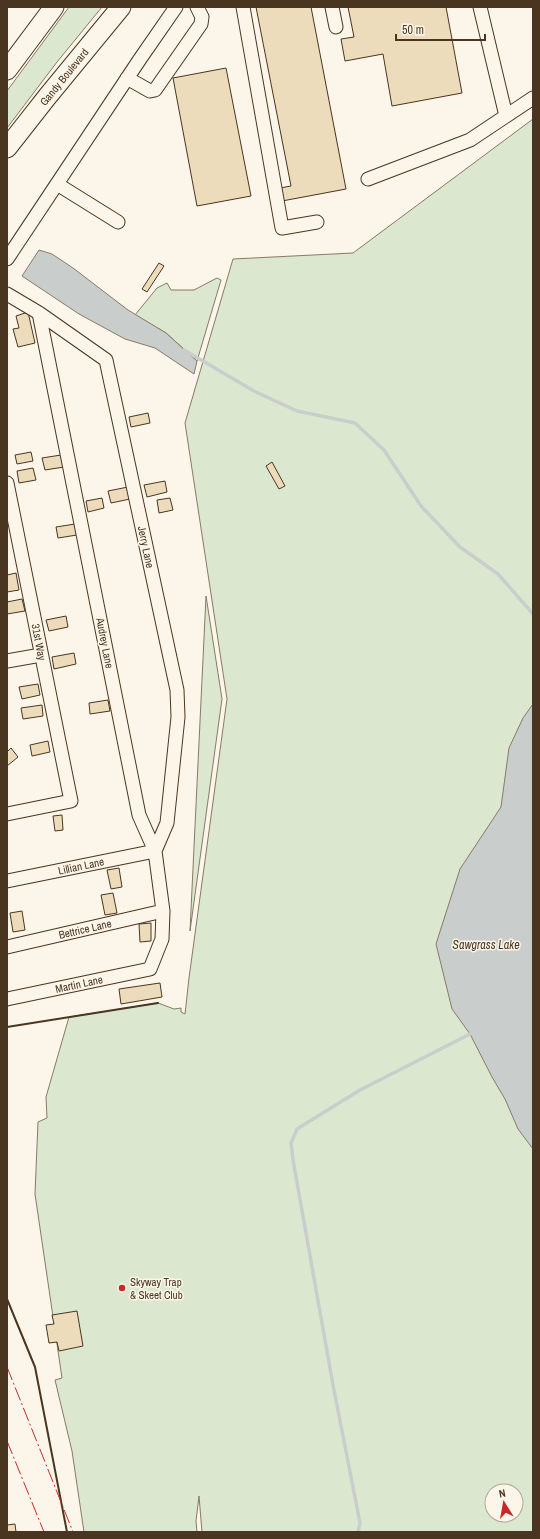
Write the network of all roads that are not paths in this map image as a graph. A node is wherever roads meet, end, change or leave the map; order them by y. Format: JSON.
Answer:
{"nodes":[{"id":1,"x":54,"y":7,"type":"edge"},
{"id":2,"x":122,"y":7,"type":"edge"},
{"id":3,"x":176,"y":7,"type":"edge"},
{"id":4,"x":197,"y":7,"type":"edge"},
{"id":5,"x":243,"y":7,"type":"edge"},
{"id":6,"x":332,"y":7,"type":"edge"},
{"id":7,"x":480,"y":7,"type":"edge"},
{"id":8,"x":336,"y":27,"type":"dead end"},
{"id":9,"x":7,"y":70,"type":"edge"},
{"id":10,"x":127,"y":78,"type":"junction"},
{"id":11,"x":533,"y":98,"type":"edge"},
{"id":12,"x":506,"y":116,"type":"junction"},
{"id":13,"x":7,"y":148,"type":"edge"},
{"id":14,"x":368,"y":179,"type":"dead end"},
{"id":15,"x":57,"y":184,"type":"junction"},
{"id":16,"x":118,"y":222,"type":"dead end"},
{"id":17,"x":317,"y":222,"type":"dead end"},
{"id":18,"x":7,"y":259,"type":"edge"},
{"id":19,"x":7,"y":294,"type":"edge"},
{"id":20,"x":39,"y":313,"type":"junction"},
{"id":21,"x":7,"y":483,"type":"edge"},
{"id":22,"x":10,"y":515,"type":"edge"},
{"id":23,"x":41,"y":655,"type":"junction"},
{"id":24,"x":7,"y":661,"type":"edge"},
{"id":25,"x":8,"y":811,"type":"edge"},
{"id":26,"x":155,"y":851,"type":"junction"},
{"id":27,"x":7,"y":881,"type":"edge"},
{"id":28,"x":163,"y":911,"type":"junction"},
{"id":29,"x":7,"y":947,"type":"edge"},
{"id":30,"x":150,"y":969,"type":"joint"},
{"id":31,"x":7,"y":999,"type":"edge"}],
"edges":[{"from":1,"to":9,"type":"highway"},
{"from":2,"to":13,"type":"highway","name":"Gandy Boulevard"},
{"from":3,"to":10,"type":"street"},
{"from":4,"to":10,"type":"street"},
{"from":5,"to":17,"type":"street"},
{"from":6,"to":8,"type":"street"},
{"from":7,"to":12,"type":"street"},
{"from":10,"to":15,"type":"street"},
{"from":11,"to":12,"type":"street"},
{"from":12,"to":14,"type":"street"},
{"from":15,"to":16,"type":"street"},
{"from":15,"to":18,"type":"street"},
{"from":19,"to":20,"type":"street","name":"Jerry Lane"},
{"from":20,"to":26,"type":"street","name":"Audrey Lane"},
{"from":20,"to":26,"type":"street","name":"Jerry Lane"},
{"from":21,"to":22,"type":"street","name":"31st Way"},
{"from":22,"to":23,"type":"street","name":"31st Way"},
{"from":23,"to":24,"type":"street"},
{"from":23,"to":25,"type":"street","name":"31st Way"},
{"from":26,"to":27,"type":"street","name":"Lillian Lane"},
{"from":26,"to":28,"type":"street","name":"Audrey Lane"},
{"from":28,"to":29,"type":"street","name":"Bettrice Lane"},
{"from":28,"to":30,"type":"street","name":"Audrey Lane"},
{"from":30,"to":31,"type":"street","name":"Martin Lane"}]}
